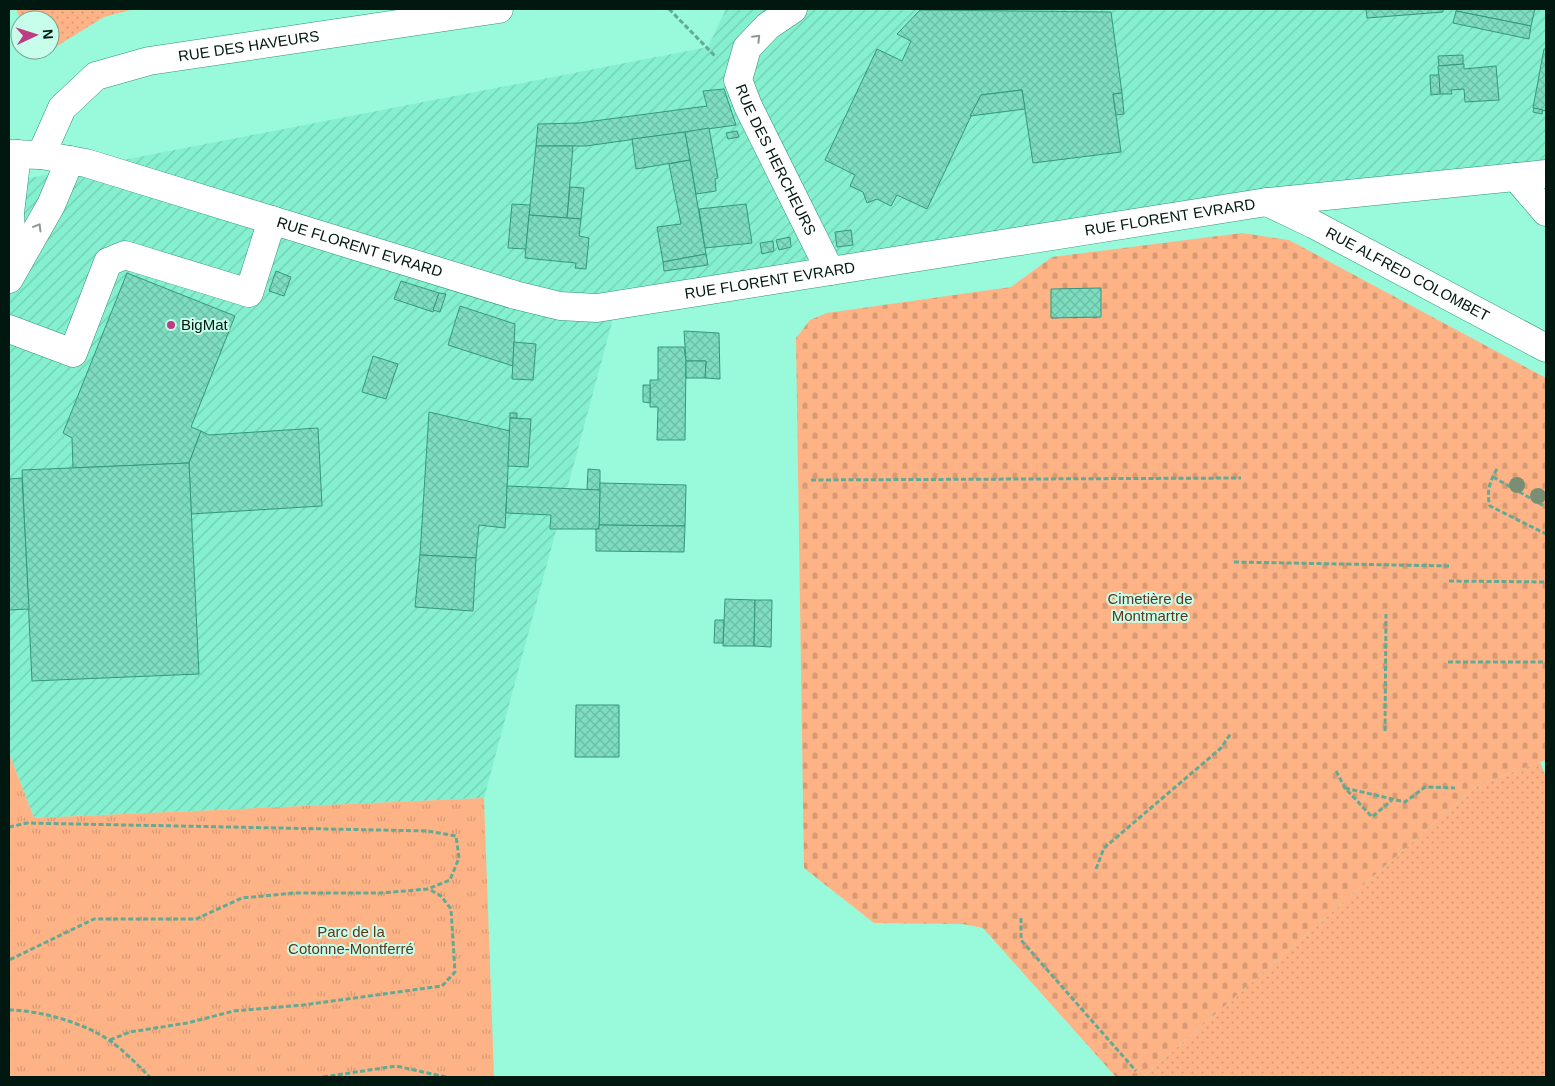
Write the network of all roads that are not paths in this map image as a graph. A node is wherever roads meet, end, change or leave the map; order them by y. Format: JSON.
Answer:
{"nodes":[{"id":1,"x":499,"y":9,"type":"edge"},
{"id":2,"x":793,"y":9,"type":"edge"},
{"id":3,"x":22,"y":154,"type":"edge"},
{"id":4,"x":70,"y":160,"type":"junction"},
{"id":5,"x":1546,"y":174,"type":"edge"},
{"id":6,"x":1516,"y":177,"type":"junction"},
{"id":7,"x":1266,"y":202,"type":"junction"},
{"id":8,"x":1546,"y":212,"type":"edge"},
{"id":9,"x":272,"y":220,"type":"junction"},
{"id":10,"x":830,"y":271,"type":"junction"},
{"id":11,"x":11,"y":274,"type":"edge"},
{"id":12,"x":9,"y":330,"type":"edge"},
{"id":13,"x":1546,"y":348,"type":"edge"}],
"edges":[{"from":1,"to":3,"type":"street","name":"RUE DES HAVEURS"},
{"from":10,"to":2,"type":"street","name":"RUE DES HERCHEURS","one_way":true},
{"from":3,"to":4,"type":"street","name":"RUE FLORENT EVRARD"},
{"from":3,"to":11,"type":"street","name":"RUE DES HAVEURS"},
{"from":4,"to":9,"type":"street","name":"RUE FLORENT EVRARD"},
{"from":11,"to":4,"type":"street","one_way":true},
{"from":5,"to":6,"type":"street","name":"RUE FLORENT EVRARD"},
{"from":6,"to":7,"type":"street","name":"RUE FLORENT EVRARD"},
{"from":6,"to":8,"type":"street"},
{"from":7,"to":10,"type":"street","name":"RUE FLORENT EVRARD"},
{"from":7,"to":13,"type":"street","name":"RUE ALFRED COLOMBET"},
{"from":9,"to":10,"type":"street","name":"RUE FLORENT EVRARD"},
{"from":9,"to":12,"type":"street"}]}
